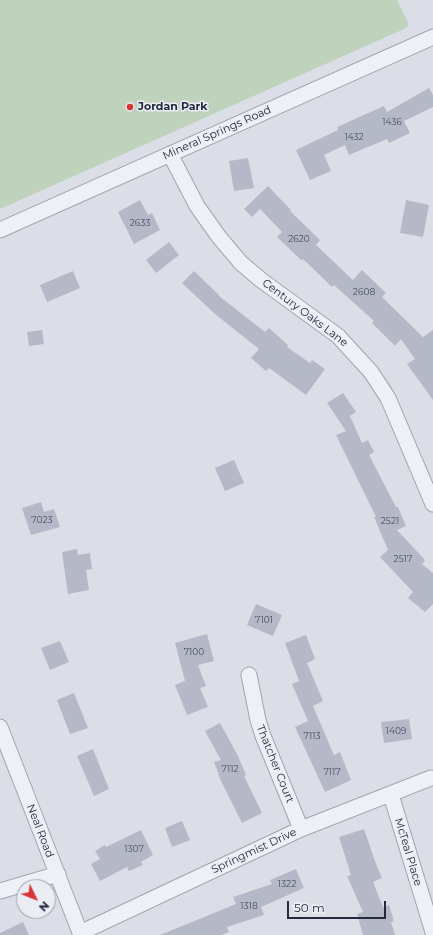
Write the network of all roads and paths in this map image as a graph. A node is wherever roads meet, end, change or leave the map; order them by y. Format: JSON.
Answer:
{"nodes":[{"id":1,"x":433,"y":37,"type":"edge"},
{"id":2,"x":170,"y":154,"type":"junction"},
{"id":3,"x":0,"y":230,"type":"edge"},
{"id":4,"x":433,"y":504,"type":"edge"},
{"id":5,"x":249,"y":675,"type":"dead end"},
{"id":6,"x":0,"y":727,"type":"edge"},
{"id":7,"x":432,"y":778,"type":"dead end"},
{"id":8,"x":391,"y":795,"type":"junction"},
{"id":9,"x":301,"y":828,"type":"junction"},
{"id":10,"x":58,"y":874,"type":"junction"},
{"id":11,"x":0,"y":891,"type":"edge"},
{"id":12,"x":433,"y":932,"type":"edge"},
{"id":13,"x":80,"y":934,"type":"edge"}],
"edges":[{"from":1,"to":2,"type":"street","name":"Mineral Springs Road"},
{"from":2,"to":3,"type":"street","name":"Mineral Springs Road"},
{"from":2,"to":4,"type":"street","name":"Century Oaks Lane"},
{"from":5,"to":9,"type":"street","name":"Thatcher Court"},
{"from":6,"to":10,"type":"street","name":"Neal Road"},
{"from":7,"to":8,"type":"street","name":"Springmist Drive"},
{"from":8,"to":9,"type":"street","name":"Springmist Drive"},
{"from":8,"to":12,"type":"street","name":"McTeal Place"},
{"from":9,"to":13,"type":"street","name":"Springmist Drive"},
{"from":10,"to":11,"type":"street"},
{"from":10,"to":13,"type":"street","name":"Neal Road"}]}
